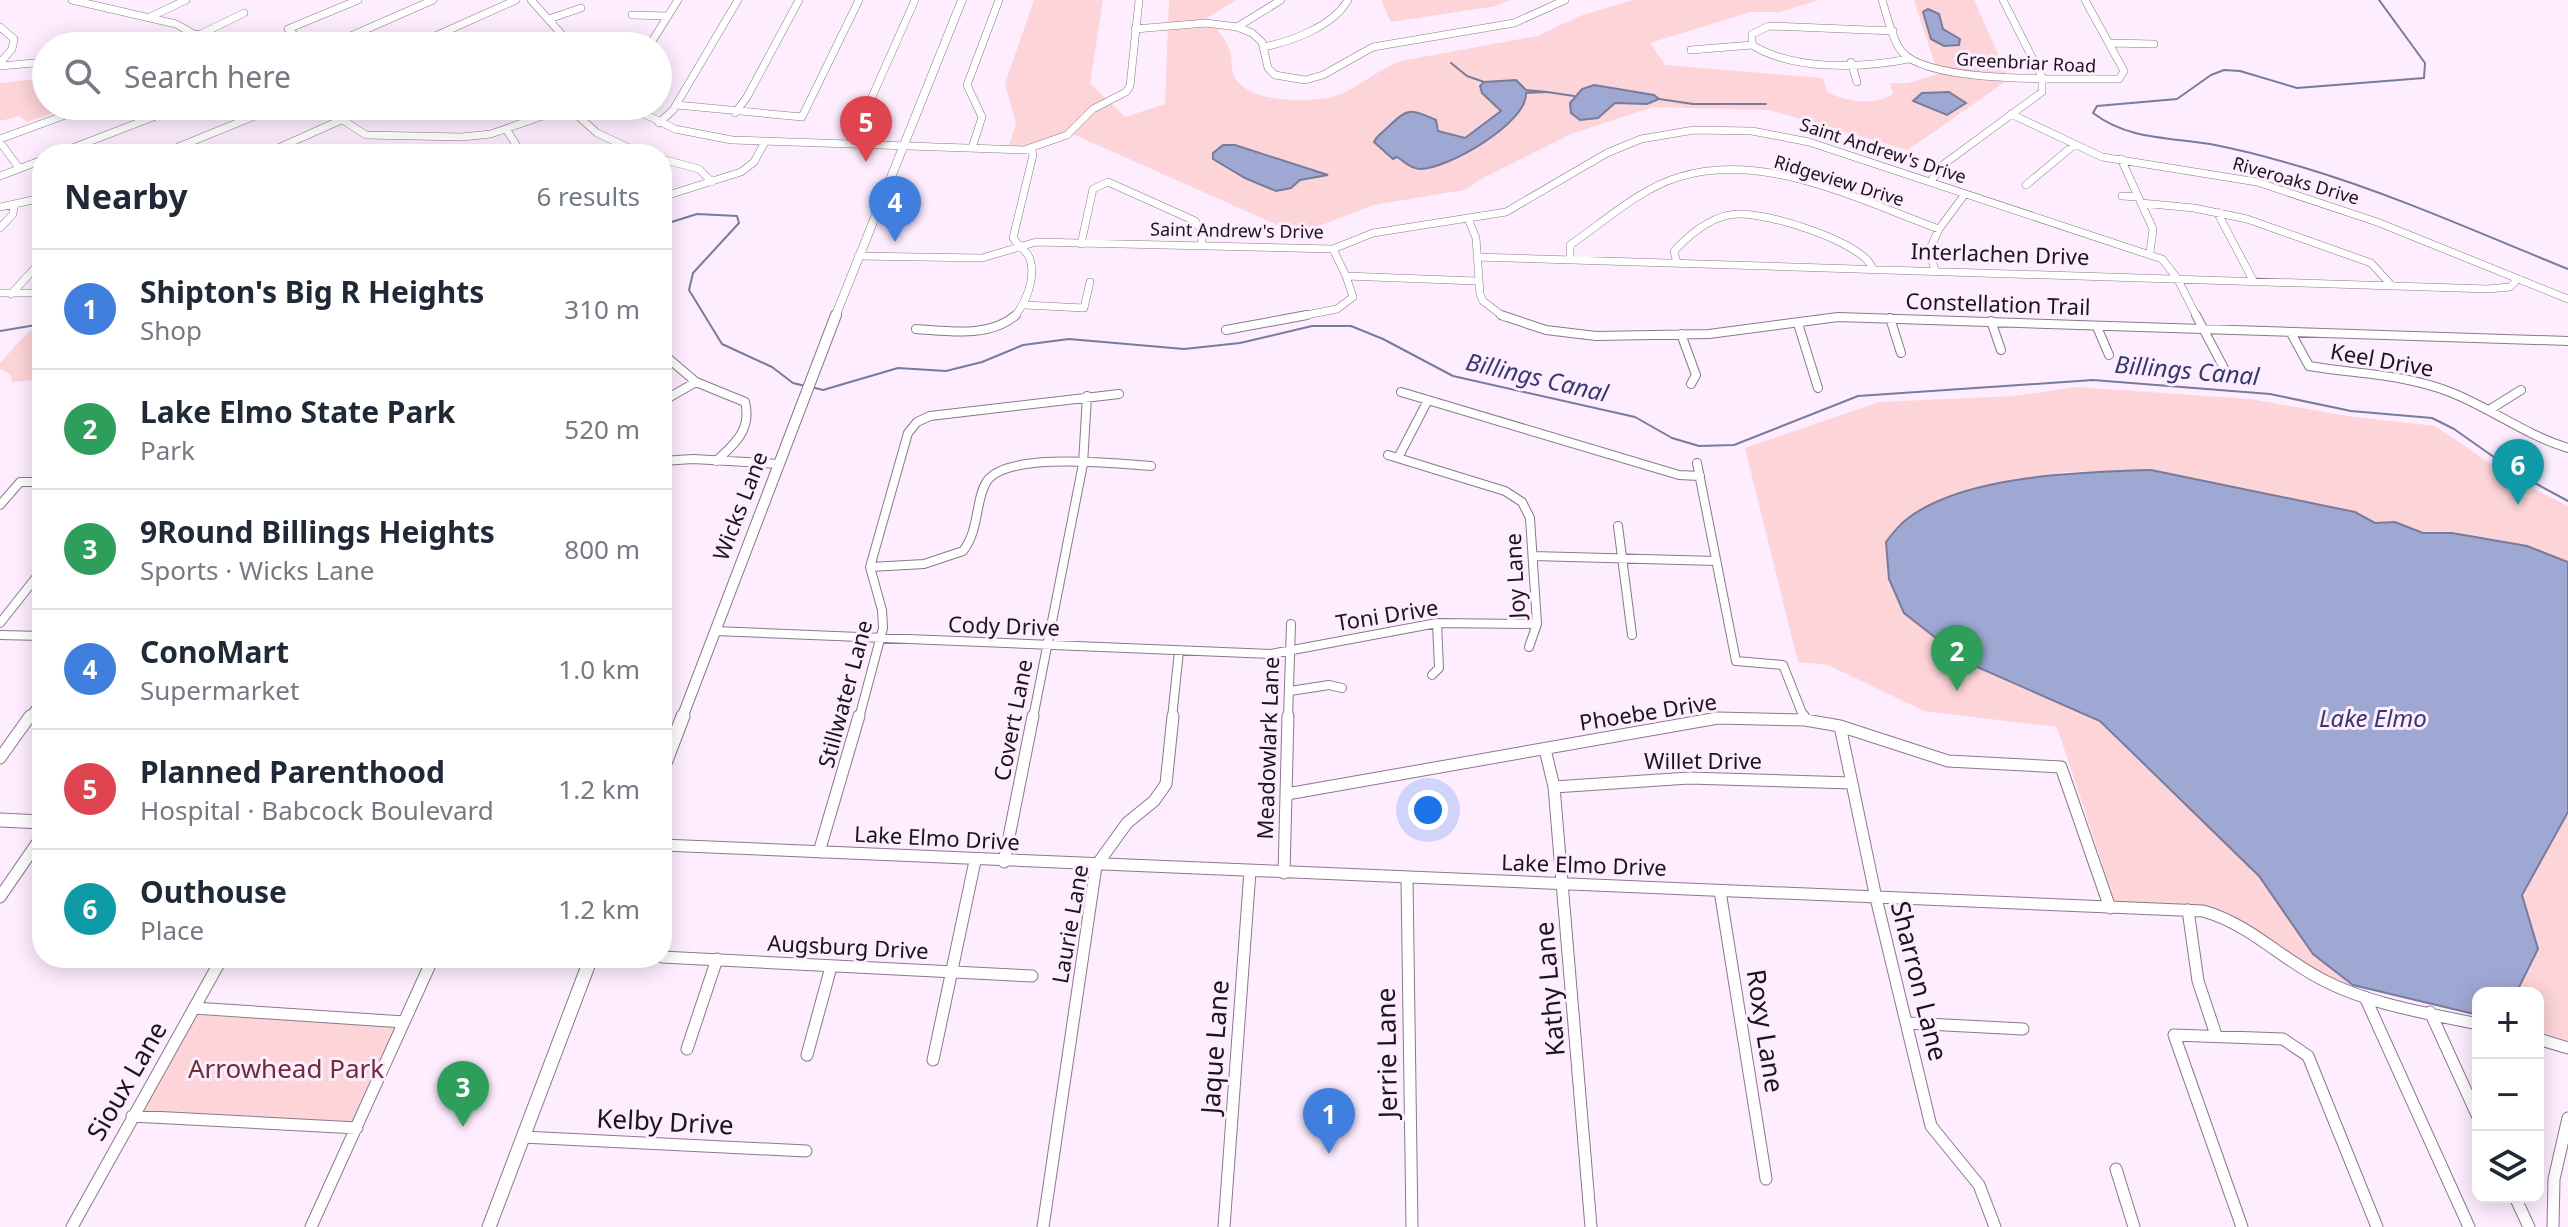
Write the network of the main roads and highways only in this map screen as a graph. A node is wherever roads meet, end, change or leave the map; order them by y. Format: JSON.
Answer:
{"nodes":[{"id":1,"x":962,"y":0,"type":"edge"},
{"id":2,"x":672,"y":745,"type":"edge"},
{"id":3,"x":0,"y":820,"type":"edge"},
{"id":4,"x":32,"y":822,"type":"edge"},
{"id":5,"x":587,"y":968,"type":"edge"},
{"id":6,"x":489,"y":1227,"type":"edge"}],
"edges":[{"from":1,"to":2,"type":"main road","name":"Wicks Lane"},
{"from":3,"to":4,"type":"main road"},
{"from":5,"to":6,"type":"main road"}]}
